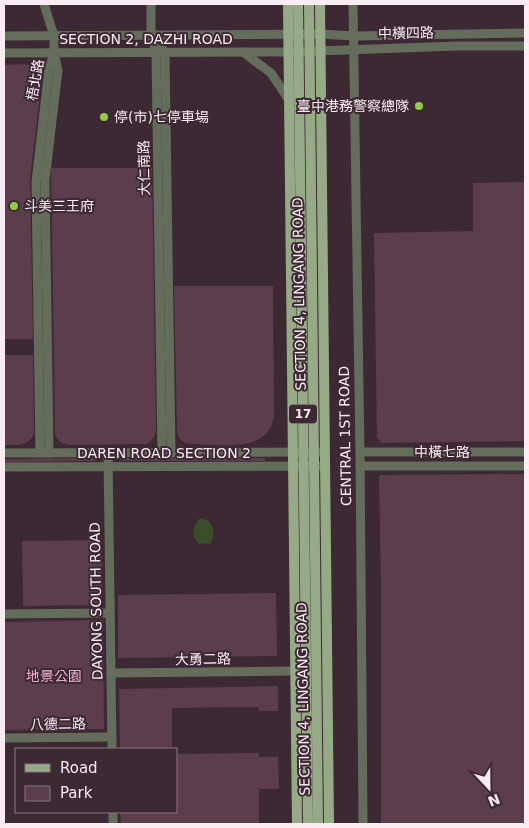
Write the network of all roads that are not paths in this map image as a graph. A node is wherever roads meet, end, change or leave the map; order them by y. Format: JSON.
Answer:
{"nodes":[{"id":1,"x":44,"y":4,"type":"edge"},
{"id":2,"x":151,"y":4,"type":"edge"},
{"id":3,"x":288,"y":4,"type":"edge"},
{"id":4,"x":298,"y":4,"type":"edge"},
{"id":5,"x":309,"y":4,"type":"edge"},
{"id":6,"x":320,"y":4,"type":"edge"},
{"id":7,"x":353,"y":4,"type":"edge"},
{"id":8,"x":525,"y":33,"type":"edge"},
{"id":9,"x":304,"y":34,"type":"junction"},
{"id":10,"x":151,"y":35,"type":"junction"},
{"id":11,"x":4,"y":36,"type":"edge"},
{"id":12,"x":54,"y":36,"type":"junction"},
{"id":13,"x":354,"y":36,"type":"junction"},
{"id":14,"x":525,"y":46,"type":"edge"},
{"id":15,"x":354,"y":48,"type":"junction"},
{"id":16,"x":304,"y":51,"type":"junction"},
{"id":17,"x":161,"y":52,"type":"junction"},
{"id":18,"x":243,"y":52,"type":"junction"},
{"id":19,"x":4,"y":53,"type":"edge"},
{"id":20,"x":54,"y":53,"type":"junction"},
{"id":21,"x":289,"y":100,"type":"junction"},
{"id":22,"x":309,"y":452,"type":"junction"},
{"id":23,"x":360,"y":452,"type":"junction"},
{"id":24,"x":525,"y":452,"type":"edge"},
{"id":25,"x":4,"y":453,"type":"edge"},
{"id":26,"x":45,"y":453,"type":"junction"},
{"id":27,"x":108,"y":453,"type":"junction"},
{"id":28,"x":167,"y":453,"type":"junction"},
{"id":29,"x":309,"y":466,"type":"junction"},
{"id":30,"x":360,"y":466,"type":"junction"},
{"id":31,"x":525,"y":466,"type":"edge"},
{"id":32,"x":108,"y":467,"type":"junction"},
{"id":33,"x":4,"y":468,"type":"edge"},
{"id":34,"x":110,"y":613,"type":"junction"},
{"id":35,"x":4,"y":614,"type":"edge"},
{"id":36,"x":295,"y":671,"type":"junction"},
{"id":37,"x":111,"y":673,"type":"junction"},
{"id":38,"x":112,"y":737,"type":"junction"},
{"id":39,"x":4,"y":738,"type":"edge"},
{"id":40,"x":112,"y":748,"type":"edge"},
{"id":41,"x":297,"y":824,"type":"edge"},
{"id":42,"x":308,"y":824,"type":"edge"},
{"id":43,"x":318,"y":824,"type":"edge"},
{"id":44,"x":329,"y":824,"type":"edge"},
{"id":45,"x":363,"y":824,"type":"edge"}],
"edges":[{"from":1,"to":12,"type":"street","name":"梧北路"},
{"from":2,"to":10,"type":"street"},
{"from":3,"to":9,"type":"main road","number":"17"},
{"from":4,"to":9,"type":"main road","name":"SECTION 4, LINGANG ROAD","number":"17"},
{"from":5,"to":9,"type":"main road","name":"SECTION 4, LINGANG ROAD","number":"17"},
{"from":6,"to":9,"type":"main road","number":"17"},
{"from":7,"to":13,"type":"street","name":"CENTRAL 1ST ROAD"},
{"from":8,"to":13,"type":"street","name":"中橫四路"},
{"from":9,"to":10,"type":"street","name":"SECTION 2, DAZHI ROAD"},
{"from":9,"to":13,"type":"street","name":"中橫四路"},
{"from":9,"to":16,"type":"main road","name":"SECTION 4, LINGANG ROAD","number":"17"},
{"from":9,"to":16,"type":"main road","number":"17"},
{"from":10,"to":12,"type":"street","name":"SECTION 2, DAZHI ROAD"},
{"from":10,"to":17,"type":"street"},
{"from":11,"to":12,"type":"street","name":"SECTION 2, DAZHI ROAD"},
{"from":12,"to":20,"type":"street","name":"梧北路"},
{"from":13,"to":15,"type":"street","name":"CENTRAL 1ST ROAD"},
{"from":14,"to":15,"type":"street","name":"中橫四路"},
{"from":15,"to":16,"type":"street","name":"中橫四路"},
{"from":15,"to":23,"type":"street","name":"CENTRAL 1ST ROAD"},
{"from":16,"to":18,"type":"street","name":"SECTION 2, DAZHI ROAD"},
{"from":16,"to":21,"type":"main road","name":"SECTION 4, LINGANG ROAD","number":"17"},
{"from":16,"to":22,"type":"main road","name":"SECTION 4, LINGANG ROAD","number":"17"},
{"from":16,"to":22,"type":"main road","name":"SECTION 4, LINGANG ROAD","number":"17"},
{"from":17,"to":18,"type":"street","name":"SECTION 2, DAZHI ROAD"},
{"from":17,"to":20,"type":"street","name":"SECTION 2, DAZHI ROAD"},
{"from":17,"to":28,"type":"street","name":"大仁南路"},
{"from":18,"to":21,"type":"street"},
{"from":19,"to":20,"type":"street","name":"SECTION 2, DAZHI ROAD"},
{"from":20,"to":26,"type":"street","name":"梧北路"},
{"from":21,"to":22,"type":"main road","name":"SECTION 4, LINGANG ROAD","number":"17"},
{"from":22,"to":28,"type":"street","name":"DAREN ROAD SECTION 2"},
{"from":22,"to":29,"type":"main road","name":"SECTION 4, LINGANG ROAD","number":"17"},
{"from":22,"to":29,"type":"main road","name":"SECTION 4, LINGANG ROAD","number":"17"},
{"from":23,"to":24,"type":"street","name":"中橫七路"},
{"from":23,"to":30,"type":"street","name":"CENTRAL 1ST ROAD"},
{"from":25,"to":26,"type":"street","name":"DAREN ROAD SECTION 2"},
{"from":26,"to":27,"type":"street","name":"DAREN ROAD SECTION 2"},
{"from":27,"to":28,"type":"street","name":"DAREN ROAD SECTION 2"},
{"from":27,"to":32,"type":"street","name":"DAYONG SOUTH ROAD"},
{"from":29,"to":32,"type":"street","name":"DAREN ROAD SECTION 2"},
{"from":29,"to":36,"type":"main road","name":"SECTION 4, LINGANG ROAD","number":"17"},
{"from":29,"to":42,"type":"main road","name":"SECTION 4, LINGANG ROAD","number":"17"},
{"from":29,"to":43,"type":"main road","name":"SECTION 4, LINGANG ROAD","number":"17"},
{"from":29,"to":44,"type":"main road","name":"SECTION 4, LINGANG ROAD","number":"17"},
{"from":30,"to":31,"type":"street","name":"中橫七路"},
{"from":30,"to":45,"type":"street","name":"CENTRAL 1ST ROAD"},
{"from":32,"to":33,"type":"street","name":"DAREN ROAD SECTION 2"},
{"from":32,"to":34,"type":"street","name":"DAYONG SOUTH ROAD"},
{"from":34,"to":35,"type":"street"},
{"from":34,"to":37,"type":"street","name":"DAYONG SOUTH ROAD"},
{"from":36,"to":37,"type":"street","name":"大勇二路"},
{"from":36,"to":41,"type":"main road","name":"SECTION 4, LINGANG ROAD","number":"17"},
{"from":37,"to":38,"type":"street","name":"DAYONG SOUTH ROAD"},
{"from":38,"to":39,"type":"street","name":"八德二路"},
{"from":38,"to":40,"type":"street","name":"DAYONG SOUTH ROAD"}]}
